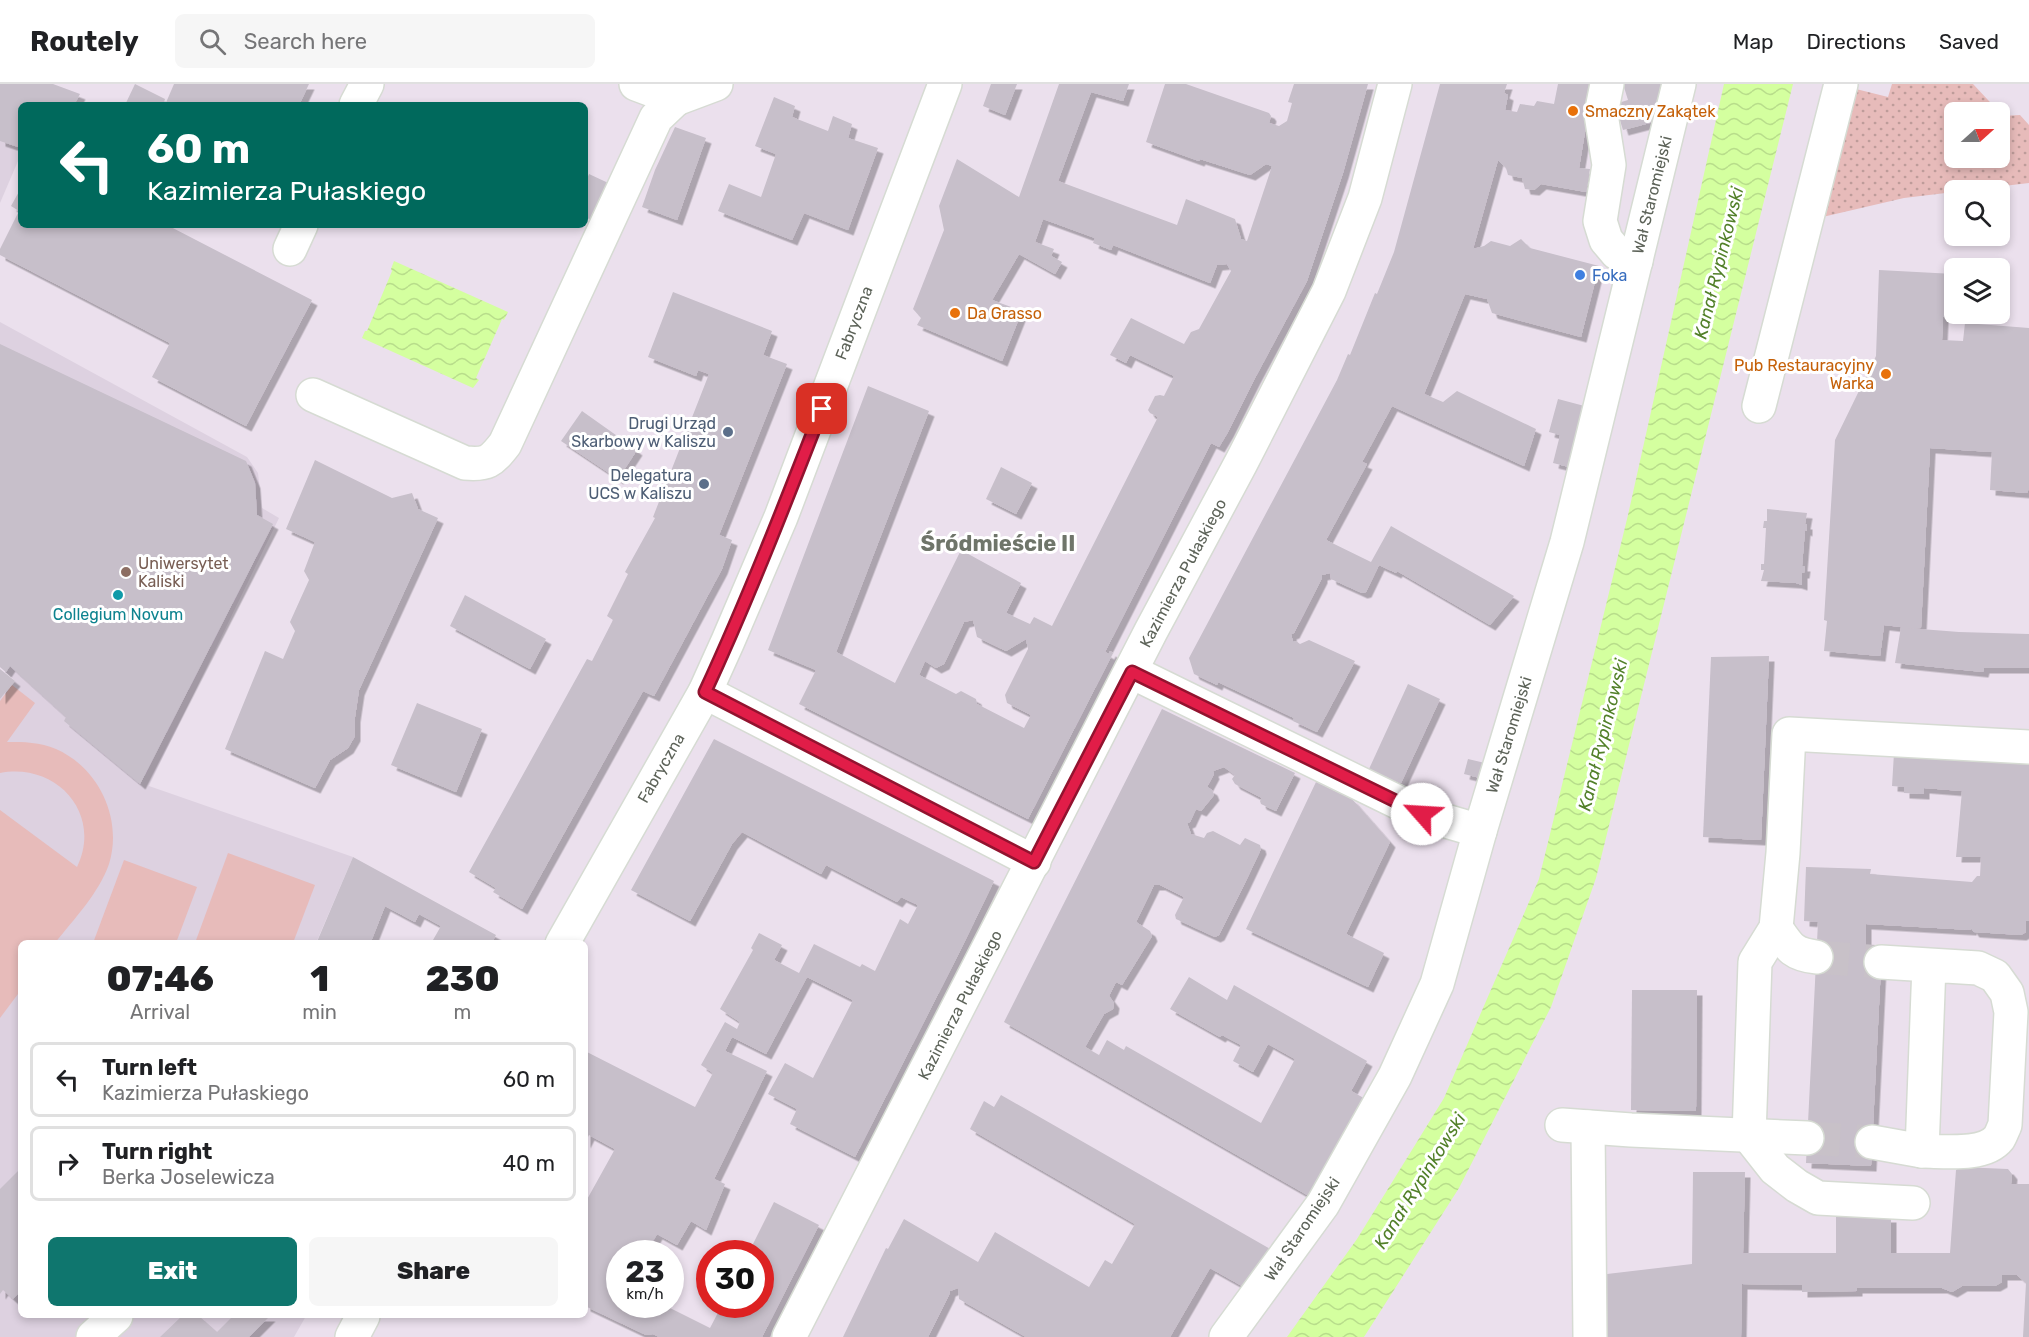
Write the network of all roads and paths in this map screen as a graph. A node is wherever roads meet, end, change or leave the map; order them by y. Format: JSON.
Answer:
{"nodes":[{"id":1,"x":367,"y":84,"type":"edge"},
{"id":2,"x":636,"y":84,"type":"edge"},
{"id":3,"x":717,"y":84,"type":"edge"},
{"id":4,"x":945,"y":84,"type":"edge"},
{"id":5,"x":1395,"y":84,"type":"edge"},
{"id":6,"x":1607,"y":84,"type":"edge"},
{"id":7,"x":1679,"y":84,"type":"edge"},
{"id":8,"x":1840,"y":85,"type":"edge"},
{"id":9,"x":676,"y":99,"type":"junction"},
{"id":10,"x":358,"y":102,"type":"edge"},
{"id":11,"x":1636,"y":261,"type":"junction"},
{"id":12,"x":313,"y":395,"type":"dead end"},
{"id":13,"x":1759,"y":406,"type":"dead end"},
{"id":14,"x":1132,"y":672,"type":"junction"},
{"id":15,"x":705,"y":692,"type":"junction"},
{"id":16,"x":2029,"y":747,"type":"edge"},
{"id":17,"x":1480,"y":831,"type":"junction"},
{"id":18,"x":1034,"y":862,"type":"junction"},
{"id":19,"x":1776,"y":928,"type":"junction"},
{"id":20,"x":564,"y":940,"type":"edge"},
{"id":21,"x":1816,"y":957,"type":"tunnel mouth"},
{"id":22,"x":1881,"y":962,"type":"tunnel mouth"},
{"id":23,"x":1929,"y":965,"type":"junction"},
{"id":24,"x":1749,"y":1136,"type":"junction"},
{"id":25,"x":1807,"y":1138,"type":"tunnel mouth"},
{"id":26,"x":1872,"y":1142,"type":"tunnel mouth"},
{"id":27,"x":1922,"y":1151,"type":"junction"},
{"id":28,"x":1913,"y":1203,"type":"dead end"},
{"id":29,"x":115,"y":1318,"type":"edge"},
{"id":30,"x":362,"y":1318,"type":"edge"},
{"id":31,"x":93,"y":1337,"type":"edge"},
{"id":32,"x":352,"y":1337,"type":"edge"},
{"id":33,"x":789,"y":1337,"type":"edge"},
{"id":34,"x":1226,"y":1337,"type":"edge"},
{"id":35,"x":1590,"y":1337,"type":"edge"}],
"edges":[{"from":1,"to":10,"type":"street"},
{"from":2,"to":9,"type":"street"},
{"from":3,"to":9,"type":"street"},
{"from":4,"to":15,"type":"street","name":"Fabryczna"},
{"from":5,"to":14,"type":"street","name":"Kazimierza Pułaskiego"},
{"from":6,"to":11,"type":"street"},
{"from":7,"to":11,"type":"street","name":"Wał Staromiejski"},
{"from":8,"to":13,"type":"street"},
{"from":9,"to":12,"type":"street"},
{"from":11,"to":17,"type":"street","name":"Wał Staromiejski"},
{"from":14,"to":17,"type":"street"},
{"from":14,"to":18,"type":"street","name":"Kazimierza Pułaskiego"},
{"from":15,"to":18,"type":"street"},
{"from":15,"to":20,"type":"street","name":"Fabryczna"},
{"from":16,"to":19,"type":"street"},
{"from":17,"to":34,"type":"street","name":"Wał Staromiejski"},
{"from":18,"to":33,"type":"street","name":"Kazimierza Pułaskiego"},
{"from":19,"to":21,"type":"street"},
{"from":19,"to":24,"type":"street"},
{"from":22,"to":23,"type":"street"},
{"from":23,"to":27,"type":"street"},
{"from":23,"to":27,"type":"street"},
{"from":24,"to":25,"type":"street"},
{"from":24,"to":28,"type":"street"},
{"from":24,"to":35,"type":"street"},
{"from":26,"to":27,"type":"street"},
{"from":29,"to":31,"type":"street"},
{"from":30,"to":32,"type":"street"}]}
